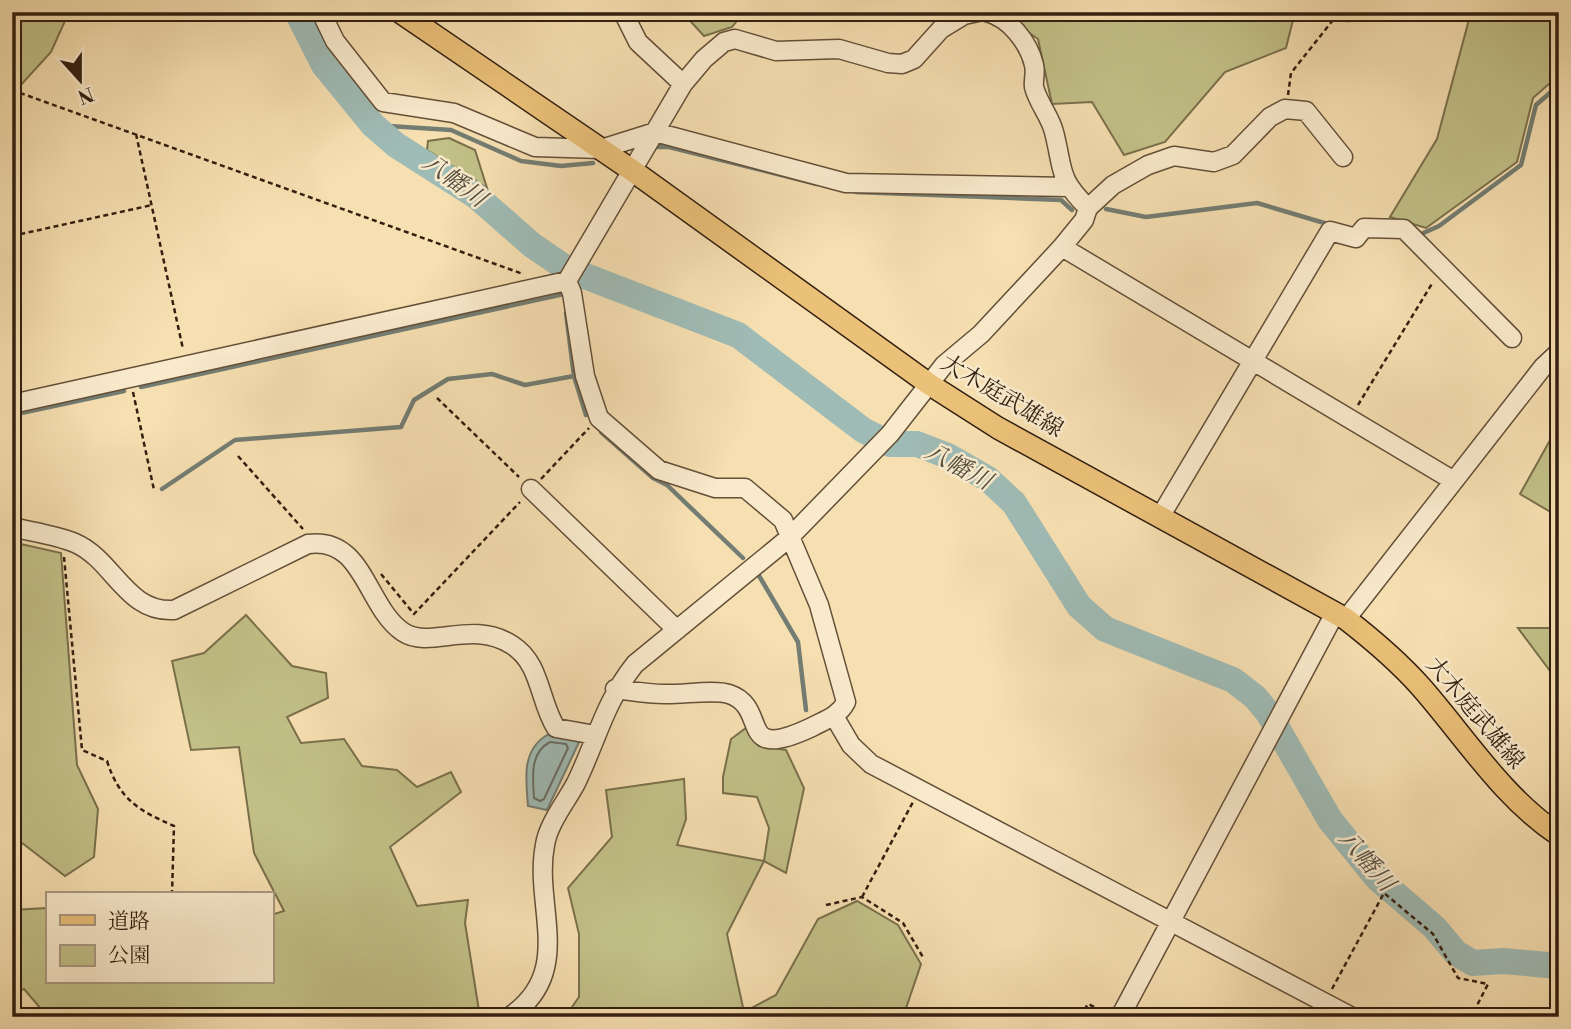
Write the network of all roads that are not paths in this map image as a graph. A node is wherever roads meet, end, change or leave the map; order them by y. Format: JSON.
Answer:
{"nodes":[{"id":1,"x":321,"y":12,"type":"edge"},
{"id":2,"x":400,"y":12,"type":"edge"},
{"id":3,"x":623,"y":12,"type":"edge"},
{"id":4,"x":978,"y":12,"type":"edge"},
{"id":5,"x":986,"y":12,"type":"edge"},
{"id":6,"x":683,"y":85,"type":"junction"},
{"id":7,"x":655,"y":132,"type":"junction"},
{"id":8,"x":601,"y":149,"type":"junction"},
{"id":9,"x":1343,"y":157,"type":"dead end"},
{"id":10,"x":633,"y":171,"type":"junction"},
{"id":11,"x":1068,"y":187,"type":"junction"},
{"id":12,"x":1088,"y":208,"type":"junction"},
{"id":13,"x":1062,"y":247,"type":"junction"},
{"id":14,"x":567,"y":281,"type":"junction"},
{"id":15,"x":1512,"y":338,"type":"dead end"},
{"id":16,"x":1559,"y":352,"type":"edge"},
{"id":17,"x":1253,"y":361,"type":"junction"},
{"id":18,"x":929,"y":384,"type":"junction"},
{"id":19,"x":12,"y":404,"type":"edge"},
{"id":20,"x":1454,"y":481,"type":"junction"},
{"id":21,"x":531,"y":489,"type":"road end"},
{"id":22,"x":1160,"y":517,"type":"junction"},
{"id":23,"x":12,"y":527,"type":"edge"},
{"id":24,"x":789,"y":538,"type":"junction"},
{"id":25,"x":1340,"y":616,"type":"junction"},
{"id":26,"x":677,"y":631,"type":"junction"},
{"id":27,"x":615,"y":690,"type":"junction"},
{"id":28,"x":834,"y":716,"type":"junction"},
{"id":29,"x":595,"y":735,"type":"junction"},
{"id":30,"x":1559,"y":835,"type":"edge"},
{"id":31,"x":1172,"y":924,"type":"junction"},
{"id":32,"x":509,"y":1017,"type":"edge"},
{"id":33,"x":1120,"y":1017,"type":"edge"},
{"id":34,"x":1352,"y":1017,"type":"edge"}],
"edges":[{"from":1,"to":8,"type":"street"},
{"from":2,"to":8,"type":"main road","name":"大木庭武雄線"},
{"from":3,"to":6,"type":"street"},
{"from":4,"to":6,"type":"street"},
{"from":5,"to":11,"type":"street"},
{"from":6,"to":7,"type":"street"},
{"from":7,"to":8,"type":"street"},
{"from":7,"to":10,"type":"street"},
{"from":7,"to":11,"type":"street"},
{"from":8,"to":10,"type":"main road","name":"大木庭武雄線"},
{"from":9,"to":12,"type":"street"},
{"from":10,"to":14,"type":"street"},
{"from":10,"to":18,"type":"main road","name":"大木庭武雄線"},
{"from":11,"to":12,"type":"street"},
{"from":12,"to":13,"type":"street"},
{"from":13,"to":17,"type":"street"},
{"from":13,"to":18,"type":"street"},
{"from":14,"to":19,"type":"street"},
{"from":14,"to":24,"type":"street"},
{"from":15,"to":17,"type":"street"},
{"from":16,"to":20,"type":"street"},
{"from":17,"to":20,"type":"street"},
{"from":17,"to":22,"type":"street"},
{"from":18,"to":22,"type":"main road","name":"大木庭武雄線"},
{"from":18,"to":24,"type":"street"},
{"from":20,"to":25,"type":"street"},
{"from":21,"to":26,"type":"street"},
{"from":22,"to":25,"type":"main road","name":"大木庭武雄線"},
{"from":23,"to":29,"type":"street"},
{"from":24,"to":26,"type":"street"},
{"from":24,"to":28,"type":"street"},
{"from":25,"to":30,"type":"main road","name":"大木庭武雄線"},
{"from":25,"to":31,"type":"street"},
{"from":26,"to":27,"type":"street"},
{"from":27,"to":28,"type":"street"},
{"from":27,"to":29,"type":"street"},
{"from":28,"to":31,"type":"street"},
{"from":29,"to":32,"type":"street"},
{"from":31,"to":33,"type":"street"},
{"from":31,"to":34,"type":"street"}]}
